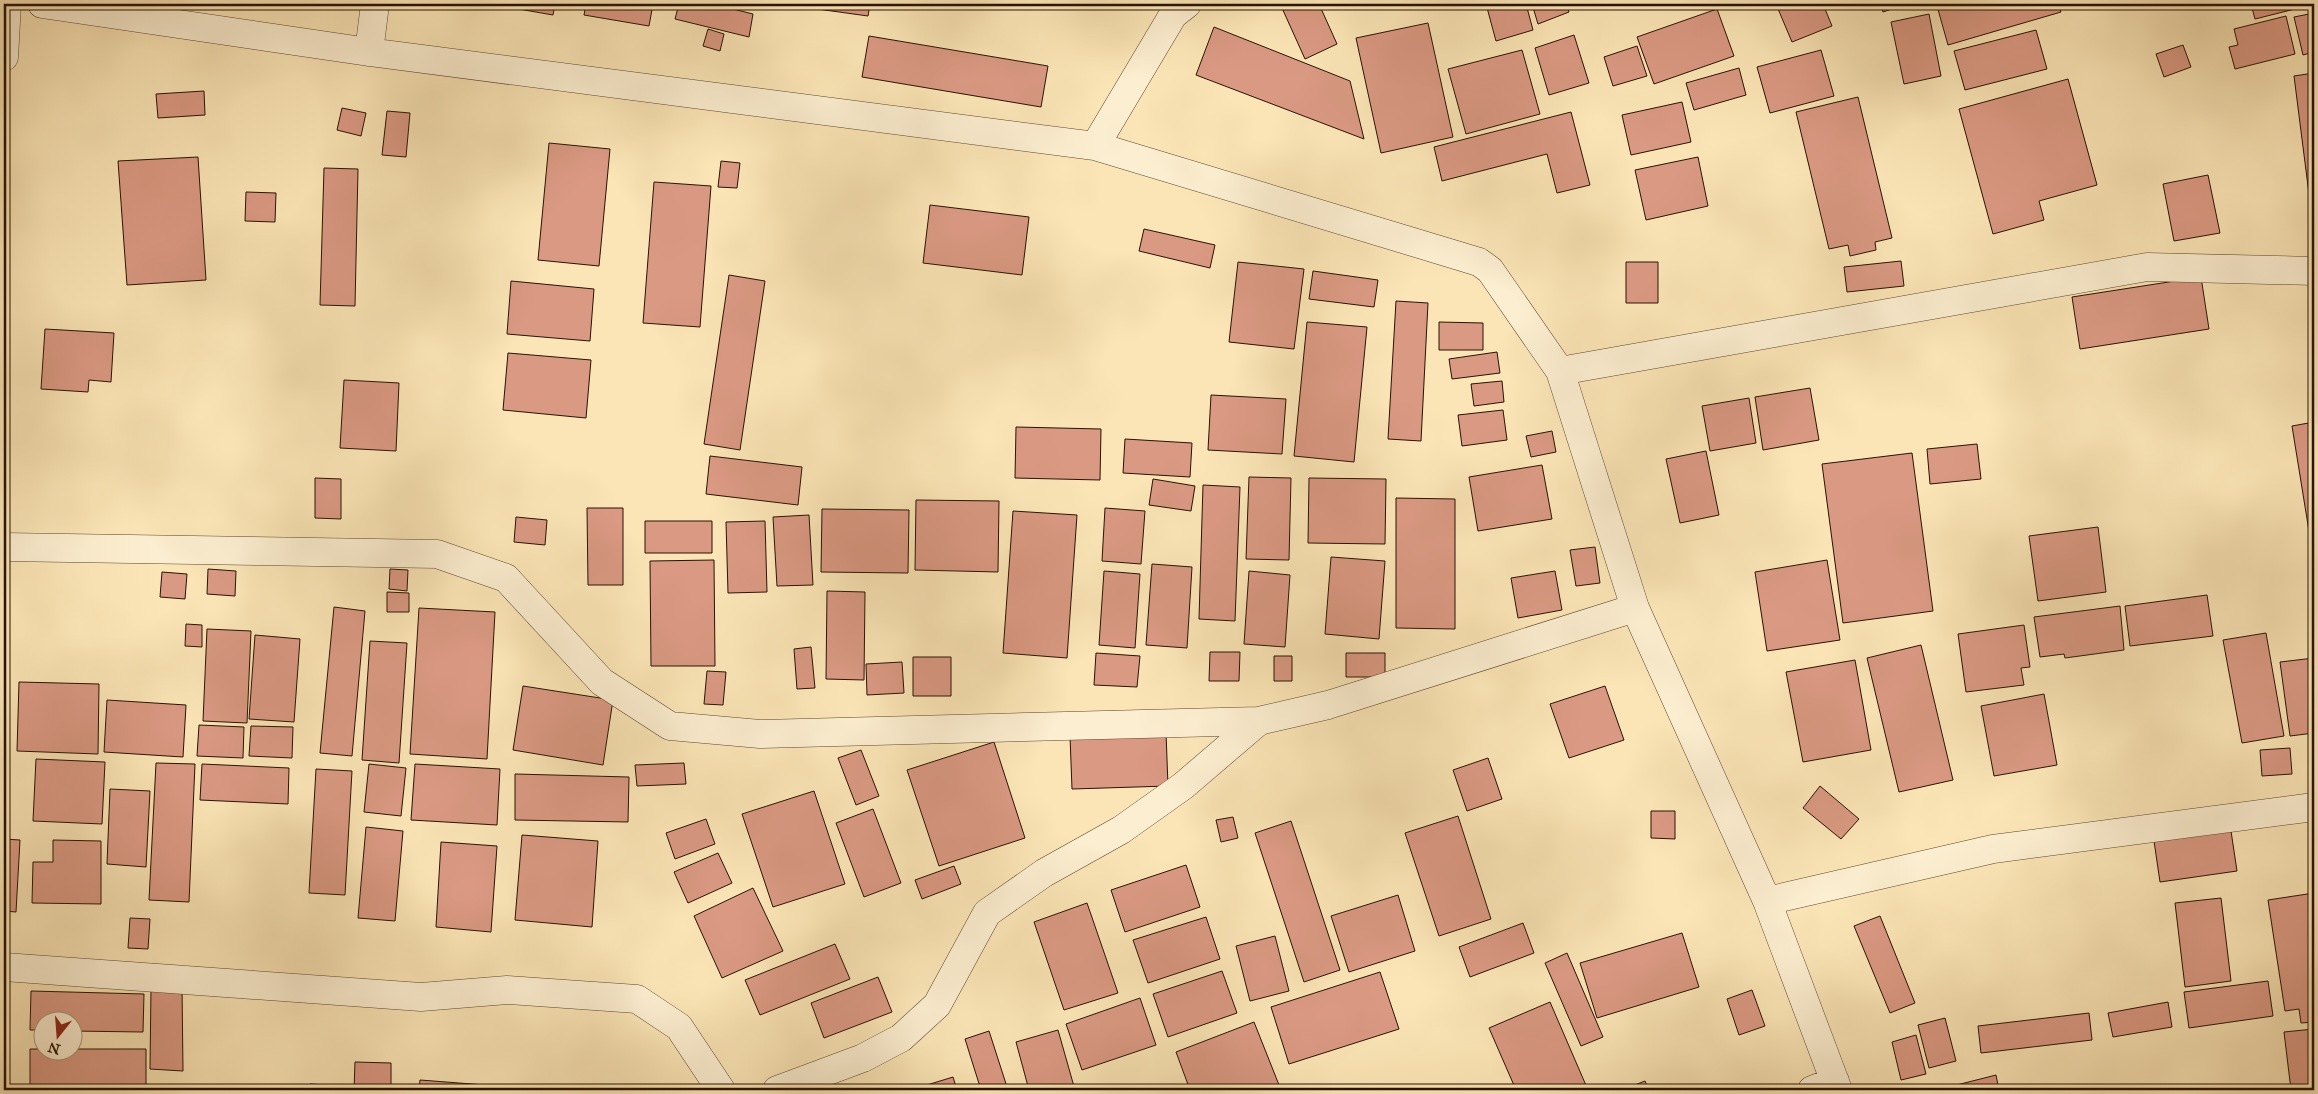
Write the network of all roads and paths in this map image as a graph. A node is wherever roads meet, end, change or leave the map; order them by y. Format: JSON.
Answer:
{"nodes":[{"id":1,"x":7,"y":4,"type":"edge"},
{"id":2,"x":42,"y":4,"type":"edge"},
{"id":3,"x":375,"y":4,"type":"edge"},
{"id":4,"x":1187,"y":4,"type":"edge"},
{"id":5,"x":370,"y":52,"type":"junction"},
{"id":6,"x":4,"y":57,"type":"edge"},
{"id":7,"x":1095,"y":146,"type":"junction"},
{"id":8,"x":2314,"y":270,"type":"edge"},
{"id":9,"x":1560,"y":371,"type":"junction"},
{"id":10,"x":4,"y":547,"type":"edge"},
{"id":11,"x":1635,"y":608,"type":"junction"},
{"id":12,"x":1259,"y":721,"type":"junction"},
{"id":13,"x":2314,"y":807,"type":"edge"},
{"id":14,"x":1767,"y":901,"type":"junction"},
{"id":15,"x":4,"y":967,"type":"edge"},
{"id":16,"x":1828,"y":1087,"type":"edge"},
{"id":17,"x":722,"y":1090,"type":"edge"},
{"id":18,"x":777,"y":1090,"type":"edge"}],
"edges":[{"from":1,"to":6,"type":"street"},
{"from":2,"to":5,"type":"street"},
{"from":3,"to":5,"type":"street"},
{"from":4,"to":7,"type":"street"},
{"from":5,"to":7,"type":"street"},
{"from":7,"to":9,"type":"street"},
{"from":8,"to":9,"type":"street"},
{"from":9,"to":11,"type":"street"},
{"from":10,"to":12,"type":"street"},
{"from":11,"to":12,"type":"street"},
{"from":11,"to":14,"type":"street"},
{"from":12,"to":18,"type":"street"},
{"from":13,"to":14,"type":"street"},
{"from":14,"to":16,"type":"street"},
{"from":15,"to":17,"type":"street"}]}
